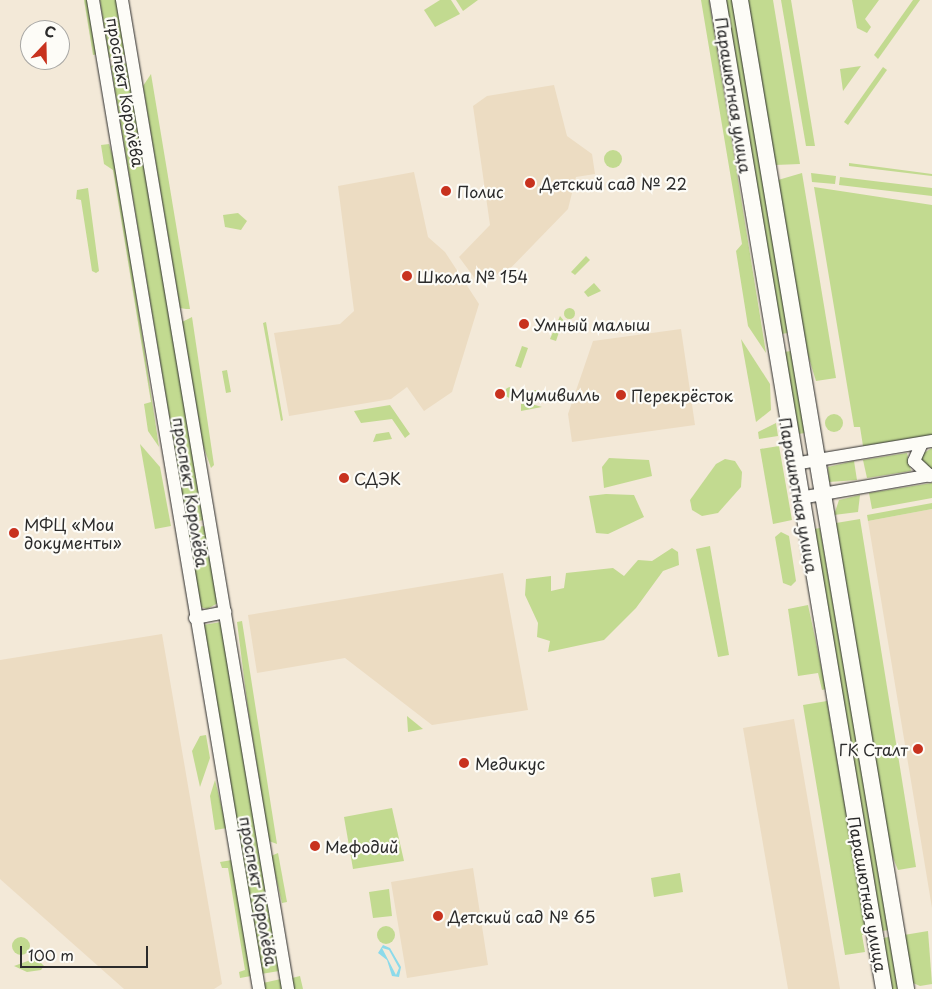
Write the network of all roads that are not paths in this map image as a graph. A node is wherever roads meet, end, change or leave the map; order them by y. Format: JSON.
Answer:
{"nodes":[{"id":1,"x":93,"y":0,"type":"edge"},
{"id":2,"x":122,"y":0,"type":"edge"},
{"id":3,"x":718,"y":0,"type":"edge"},
{"id":4,"x":740,"y":0,"type":"edge"},
{"id":5,"x":796,"y":335,"type":"junction"},
{"id":6,"x":774,"y":338,"type":"junction"},
{"id":7,"x":927,"y":442,"type":"edge"},
{"id":8,"x":818,"y":460,"type":"junction"},
{"id":9,"x":794,"y":464,"type":"junction"},
{"id":10,"x":931,"y":475,"type":"edge"},
{"id":11,"x":823,"y":494,"type":"junction"},
{"id":12,"x":800,"y":498,"type":"junction"},
{"id":13,"x":225,"y":612,"type":"junction"},
{"id":14,"x":195,"y":618,"type":"junction"},
{"id":15,"x":259,"y":989,"type":"edge"},
{"id":16,"x":288,"y":989,"type":"edge"},
{"id":17,"x":884,"y":989,"type":"edge"},
{"id":18,"x":906,"y":989,"type":"edge"}],
"edges":[{"from":1,"to":14,"type":"street","name":"проспект Королёва"},
{"from":2,"to":13,"type":"street","name":"проспект Королёва"},
{"from":3,"to":6,"type":"main road","name":"Парашютная улица"},
{"from":4,"to":5,"type":"main road","name":"Парашютная улица"},
{"from":5,"to":6,"type":"main road"},
{"from":5,"to":8,"type":"main road","name":"Парашютная улица"},
{"from":6,"to":9,"type":"main road","name":"Парашютная улица"},
{"from":7,"to":8,"type":"street"},
{"from":7,"to":10,"type":"street"},
{"from":8,"to":9,"type":"street"},
{"from":8,"to":11,"type":"main road","name":"Парашютная улица"},
{"from":9,"to":12,"type":"main road","name":"Парашютная улица"},
{"from":10,"to":11,"type":"street"},
{"from":11,"to":12,"type":"street"},
{"from":11,"to":18,"type":"main road","name":"Парашютная улица"},
{"from":12,"to":17,"type":"main road","name":"Парашютная улица"},
{"from":13,"to":14,"type":"street"},
{"from":13,"to":16,"type":"street","name":"проспект Королёва"},
{"from":14,"to":15,"type":"street","name":"проспект Королёва"}]}
